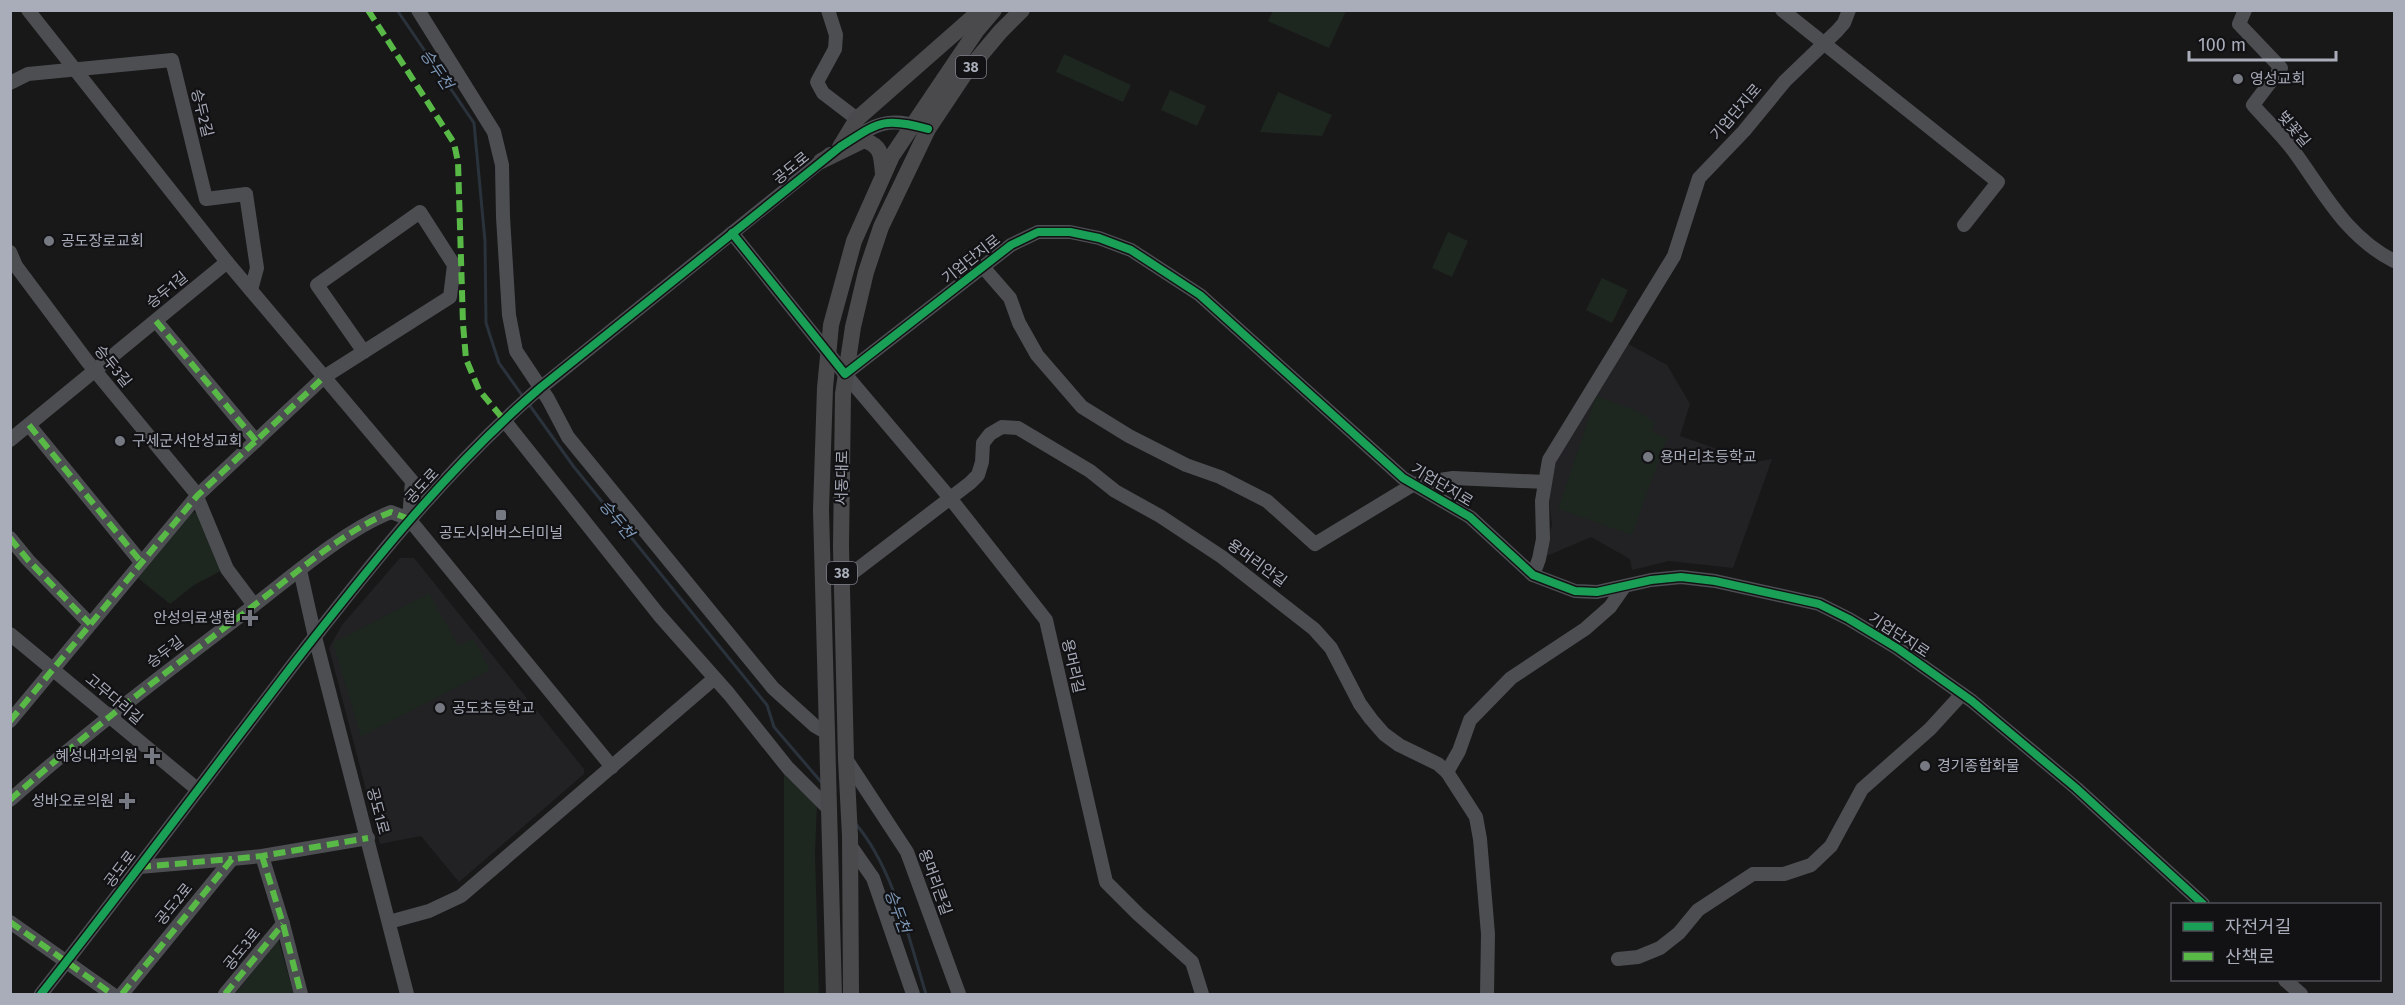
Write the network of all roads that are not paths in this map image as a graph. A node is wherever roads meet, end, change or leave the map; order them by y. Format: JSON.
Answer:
{"nodes":[{"id":1,"x":28,"y":10,"type":"edge"},
{"id":2,"x":418,"y":10,"type":"edge"},
{"id":3,"x":828,"y":10,"type":"edge"},
{"id":4,"x":981,"y":10,"type":"edge"},
{"id":5,"x":994,"y":10,"type":"edge"},
{"id":6,"x":1022,"y":10,"type":"edge"},
{"id":7,"x":1782,"y":10,"type":"edge"},
{"id":8,"x":1849,"y":10,"type":"edge"},
{"id":9,"x":2245,"y":10,"type":"edge"},
{"id":10,"x":1824,"y":44,"type":"junction"},
{"id":11,"x":73,"y":68,"type":"junction"},
{"id":12,"x":10,"y":84,"type":"edge"},
{"id":13,"x":857,"y":119,"type":"junction"},
{"id":14,"x":911,"y":124,"type":"junction"},
{"id":15,"x":928,"y":129,"type":"junction"},
{"id":16,"x":840,"y":147,"type":"junction"},
{"id":17,"x":821,"y":161,"type":"junction"},
{"id":18,"x":884,"y":175,"type":"junction"},
{"id":19,"x":1964,"y":225,"type":"dead end"},
{"id":20,"x":732,"y":233,"type":"junction"},
{"id":21,"x":10,"y":252,"type":"edge"},
{"id":22,"x":2394,"y":261,"type":"edge"},
{"id":23,"x":227,"y":262,"type":"junction"},
{"id":24,"x":982,"y":267,"type":"junction"},
{"id":25,"x":251,"y":290,"type":"junction"},
{"id":26,"x":156,"y":321,"type":"junction"},
{"id":27,"x":364,"y":352,"type":"junction"},
{"id":28,"x":829,"y":356,"type":"junction"},
{"id":29,"x":95,"y":370,"type":"junction"},
{"id":30,"x":845,"y":374,"type":"junction"},
{"id":31,"x":324,"y":377,"type":"junction"},
{"id":32,"x":537,"y":391,"type":"junction"},
{"id":33,"x":508,"y":416,"type":"junction"},
{"id":34,"x":29,"y":425,"type":"junction"},
{"id":35,"x":10,"y":440,"type":"edge"},
{"id":36,"x":256,"y":441,"type":"junction"},
{"id":37,"x":1545,"y":482,"type":"junction"},
{"id":38,"x":1413,"y":484,"type":"junction"},
{"id":39,"x":197,"y":496,"type":"junction"},
{"id":40,"x":950,"y":498,"type":"junction"},
{"id":41,"x":409,"y":519,"type":"junction"},
{"id":42,"x":10,"y":537,"type":"edge"},
{"id":43,"x":141,"y":562,"type":"junction"},
{"id":44,"x":300,"y":570,"type":"junction"},
{"id":45,"x":1533,"y":575,"type":"junction"},
{"id":46,"x":842,"y":581,"type":"junction"},
{"id":47,"x":1624,"y":587,"type":"junction"},
{"id":48,"x":254,"y":605,"type":"junction"},
{"id":49,"x":90,"y":624,"type":"junction"},
{"id":50,"x":10,"y":634,"type":"edge"},
{"id":51,"x":315,"y":637,"type":"junction"},
{"id":52,"x":54,"y":669,"type":"junction"},
{"id":53,"x":709,"y":683,"type":"dead end"},
{"id":54,"x":1962,"y":694,"type":"junction"},
{"id":55,"x":110,"y":717,"type":"junction"},
{"id":56,"x":10,"y":721,"type":"edge"},
{"id":57,"x":828,"y":739,"type":"junction"},
{"id":58,"x":846,"y":765,"type":"junction"},
{"id":59,"x":612,"y":767,"type":"junction"},
{"id":60,"x":1447,"y":772,"type":"junction"},
{"id":61,"x":197,"y":789,"type":"junction"},
{"id":62,"x":10,"y":800,"type":"edge"},
{"id":63,"x":829,"y":805,"type":"junction"},
{"id":64,"x":368,"y":838,"type":"junction"},
{"id":65,"x":850,"y":841,"type":"junction"},
{"id":66,"x":262,"y":856,"type":"junction"},
{"id":67,"x":232,"y":859,"type":"junction"},
{"id":68,"x":139,"y":867,"type":"junction"},
{"id":69,"x":2202,"y":903,"type":"edge"},
{"id":70,"x":10,"y":922,"type":"edge"},
{"id":71,"x":389,"y":922,"type":"junction"},
{"id":72,"x":283,"y":924,"type":"junction"},
{"id":73,"x":1618,"y":959,"type":"dead end"},
{"id":74,"x":65,"y":963,"type":"junction"},
{"id":75,"x":2286,"y":981,"type":"edge"},
{"id":76,"x":41,"y":994,"type":"edge"},
{"id":77,"x":112,"y":994,"type":"edge"},
{"id":78,"x":122,"y":994,"type":"edge"},
{"id":79,"x":225,"y":994,"type":"edge"},
{"id":80,"x":301,"y":994,"type":"edge"},
{"id":81,"x":407,"y":994,"type":"edge"},
{"id":82,"x":834,"y":994,"type":"edge"},
{"id":83,"x":851,"y":994,"type":"edge"},
{"id":84,"x":913,"y":994,"type":"edge"},
{"id":85,"x":958,"y":994,"type":"edge"},
{"id":86,"x":1202,"y":994,"type":"edge"},
{"id":87,"x":1487,"y":994,"type":"edge"},
{"id":88,"x":2301,"y":994,"type":"edge"}],
"edges":[{"from":1,"to":11,"type":"street"},
{"from":2,"to":32,"type":"street"},
{"from":3,"to":13,"type":"street"},
{"from":4,"to":13,"type":"main road"},
{"from":5,"to":14,"type":"main road","name":"서동대로","number":"38"},
{"from":6,"to":15,"type":"main road","name":"서동대로","number":"38"},
{"from":7,"to":10,"type":"street"},
{"from":8,"to":10,"type":"street","name":"기업단지로"},
{"from":9,"to":22,"type":"street","name":"벚꽃길"},
{"from":10,"to":19,"type":"street"},
{"from":10,"to":37,"type":"street","name":"기업단지로"},
{"from":11,"to":12,"type":"street","name":"승두2길"},
{"from":11,"to":23,"type":"street"},
{"from":11,"to":25,"type":"street","name":"승두2길"},
{"from":13,"to":16,"type":"main road"},
{"from":14,"to":15,"type":"street","name":"공도로"},
{"from":14,"to":16,"type":"street","name":"공도로"},
{"from":14,"to":18,"type":"main road","name":"서동대로","number":"38"},
{"from":15,"to":30,"type":"main road","name":"서동대로","number":"38"},
{"from":16,"to":17,"type":"street","name":"공도로"},
{"from":17,"to":18,"type":"main road"},
{"from":17,"to":20,"type":"street","name":"공도로"},
{"from":18,"to":28,"type":"main road","name":"서동대로","number":"38"},
{"from":20,"to":28,"type":"street"},
{"from":20,"to":32,"type":"street","name":"공도로"},
{"from":21,"to":29,"type":"street","name":"승두3길"},
{"from":23,"to":25,"type":"street"},
{"from":23,"to":26,"type":"street","name":"승두1길"},
{"from":24,"to":30,"type":"street","name":"기업단지로"},
{"from":24,"to":38,"type":"street","name":"기업단지로"},
{"from":24,"to":38,"type":"street","name":"기업단지로"},
{"from":25,"to":31,"type":"street"},
{"from":26,"to":29,"type":"street","name":"승두1길"},
{"from":26,"to":36,"type":"street"},
{"from":27,"to":27,"type":"street"},
{"from":27,"to":31,"type":"street"},
{"from":28,"to":30,"type":"street"},
{"from":28,"to":57,"type":"main road","name":"서동대로","number":"38"},
{"from":29,"to":34,"type":"street","name":"승두1길"},
{"from":29,"to":39,"type":"street","name":"승두3길"},
{"from":30,"to":40,"type":"street","name":"용머리길"},
{"from":30,"to":46,"type":"main road","name":"서동대로","number":"38"},
{"from":31,"to":36,"type":"street"},
{"from":31,"to":41,"type":"street"},
{"from":32,"to":33,"type":"street","name":"공도로"},
{"from":32,"to":57,"type":"street"},
{"from":33,"to":41,"type":"street","name":"공도로"},
{"from":33,"to":63,"type":"street"},
{"from":34,"to":35,"type":"street","name":"승두1길"},
{"from":34,"to":43,"type":"street"},
{"from":36,"to":39,"type":"street"},
{"from":37,"to":38,"type":"street"},
{"from":37,"to":45,"type":"street","name":"기업단지로"},
{"from":38,"to":45,"type":"street","name":"기업단지로"},
{"from":39,"to":43,"type":"street"},
{"from":39,"to":48,"type":"street","name":"승두3길"},
{"from":40,"to":46,"type":"street","name":"용머리안길"},
{"from":40,"to":60,"type":"street","name":"용머리안길"},
{"from":40,"to":86,"type":"street","name":"용머리길"},
{"from":41,"to":44,"type":"street","name":"승두길"},
{"from":41,"to":51,"type":"street","name":"공도로"},
{"from":41,"to":59,"type":"street","name":"공도로"},
{"from":42,"to":49,"type":"street"},
{"from":43,"to":49,"type":"street"},
{"from":44,"to":48,"type":"street","name":"승두길"},
{"from":44,"to":51,"type":"street"},
{"from":45,"to":47,"type":"street","name":"기업단지로"},
{"from":46,"to":58,"type":"main road","name":"서동대로","number":"38"},
{"from":47,"to":54,"type":"street","name":"기업단지로"},
{"from":47,"to":60,"type":"street"},
{"from":48,"to":55,"type":"street","name":"승두길"},
{"from":49,"to":52,"type":"street"},
{"from":50,"to":52,"type":"street","name":"고무다리길"},
{"from":51,"to":61,"type":"street","name":"공도로"},
{"from":51,"to":64,"type":"street","name":"공도1로"},
{"from":52,"to":55,"type":"street","name":"고무다리길"},
{"from":52,"to":56,"type":"street"},
{"from":53,"to":59,"type":"street"},
{"from":54,"to":69,"type":"street","name":"기업단지로"},
{"from":54,"to":73,"type":"street"},
{"from":55,"to":61,"type":"street","name":"고무다리길"},
{"from":55,"to":62,"type":"street","name":"승두길"},
{"from":57,"to":63,"type":"main road","name":"서동대로","number":"38"},
{"from":58,"to":65,"type":"main road","name":"서동대로","number":"38"},
{"from":58,"to":85,"type":"street","name":"용머리큰길"},
{"from":59,"to":71,"type":"street"},
{"from":60,"to":87,"type":"street","name":"용머리안길"},
{"from":61,"to":68,"type":"street","name":"공도로"},
{"from":63,"to":82,"type":"main road","name":"서동대로","number":"38"},
{"from":64,"to":66,"type":"street"},
{"from":64,"to":71,"type":"street","name":"공도1로"},
{"from":65,"to":83,"type":"main road","name":"서동대로","number":"38"},
{"from":65,"to":84,"type":"street"},
{"from":66,"to":67,"type":"street"},
{"from":66,"to":72,"type":"street"},
{"from":67,"to":68,"type":"street"},
{"from":67,"to":78,"type":"street","name":"공도2로"},
{"from":68,"to":74,"type":"street","name":"공도로"},
{"from":70,"to":74,"type":"street"},
{"from":71,"to":81,"type":"street","name":"공도1로"},
{"from":72,"to":79,"type":"street","name":"공도3로"},
{"from":72,"to":80,"type":"street"},
{"from":74,"to":76,"type":"street","name":"공도로"},
{"from":74,"to":77,"type":"street"},
{"from":75,"to":88,"type":"street"}]}
